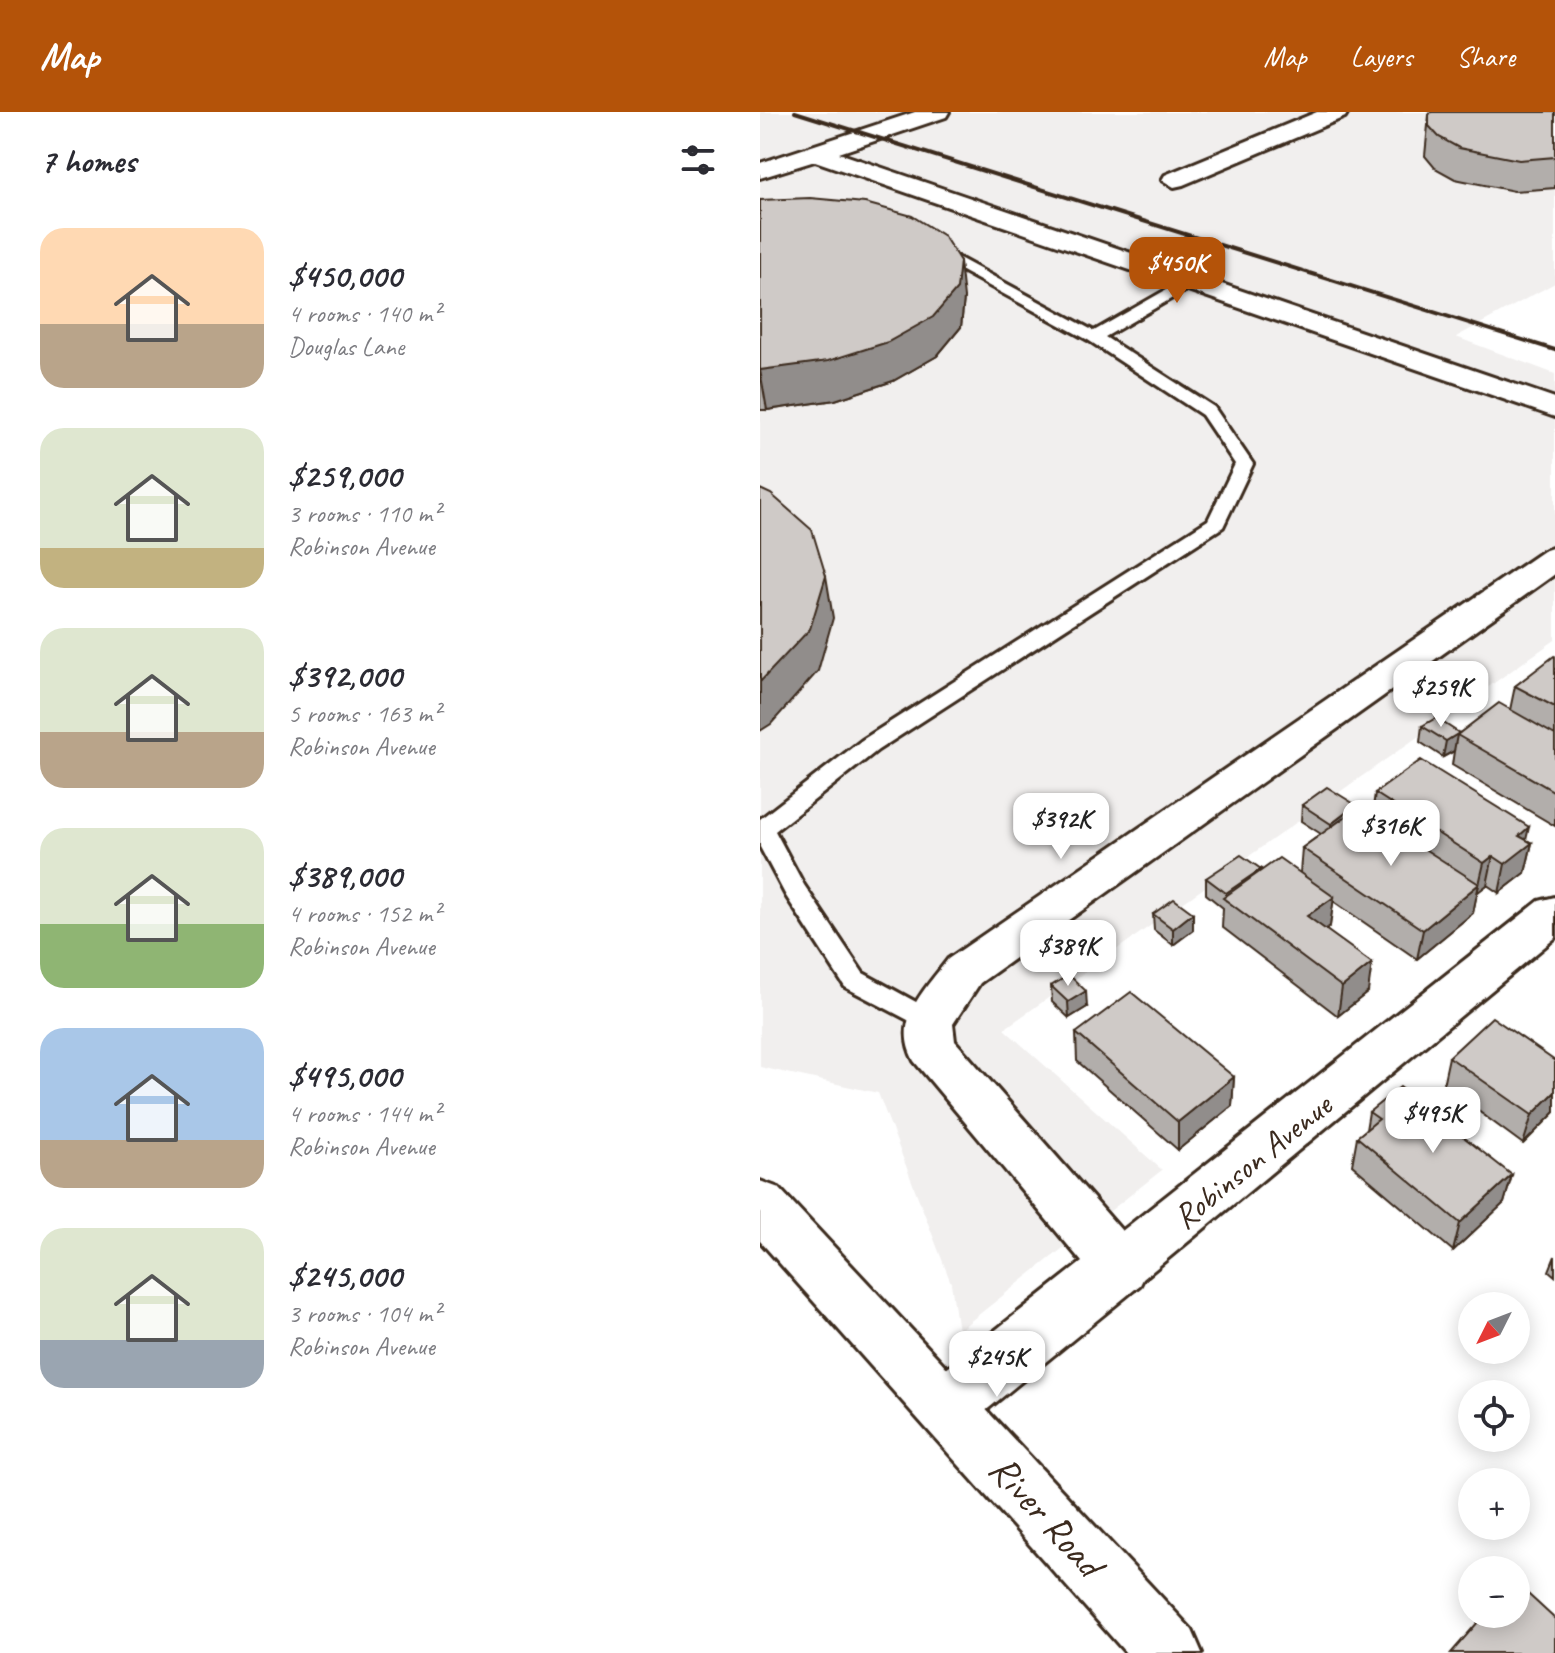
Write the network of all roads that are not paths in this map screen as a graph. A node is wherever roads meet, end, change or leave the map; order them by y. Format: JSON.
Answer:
{"nodes":[{"id":1,"x":938,"y":112,"type":"edge"},
{"id":2,"x":1337,"y":112,"type":"edge"},
{"id":3,"x":816,"y":153,"type":"junction"},
{"id":4,"x":760,"y":171,"type":"edge"},
{"id":5,"x":1174,"y":180,"type":"dead end"},
{"id":6,"x":923,"y":243,"type":"edge"},
{"id":7,"x":1190,"y":282,"type":"junction"},
{"id":8,"x":1094,"y":337,"type":"junction"},
{"id":9,"x":1555,"y":408,"type":"edge"},
{"id":10,"x":1555,"y":558,"type":"edge"},
{"id":11,"x":1555,"y":913,"type":"edge"},
{"id":12,"x":929,"y":1021,"type":"junction"},
{"id":13,"x":760,"y":1204,"type":"edge"},
{"id":14,"x":1121,"y":1268,"type":"junction"},
{"id":15,"x":947,"y":1405,"type":"junction"},
{"id":16,"x":1169,"y":1653,"type":"edge"}],
"edges":[{"from":1,"to":3,"type":"street"},
{"from":2,"to":5,"type":"street"},
{"from":3,"to":4,"type":"street"},
{"from":3,"to":7,"type":"street"},
{"from":6,"to":8,"type":"lane"},
{"from":7,"to":8,"type":"lane"},
{"from":7,"to":9,"type":"street"},
{"from":8,"to":12,"type":"lane"},
{"from":10,"to":12,"type":"street"},
{"from":11,"to":14,"type":"street","name":"Robinson Avenue"},
{"from":12,"to":14,"type":"street"},
{"from":13,"to":15,"type":"street","name":"River Road"},
{"from":14,"to":15,"type":"street","name":"Robinson Avenue"},
{"from":15,"to":16,"type":"street","name":"River Road"}]}
